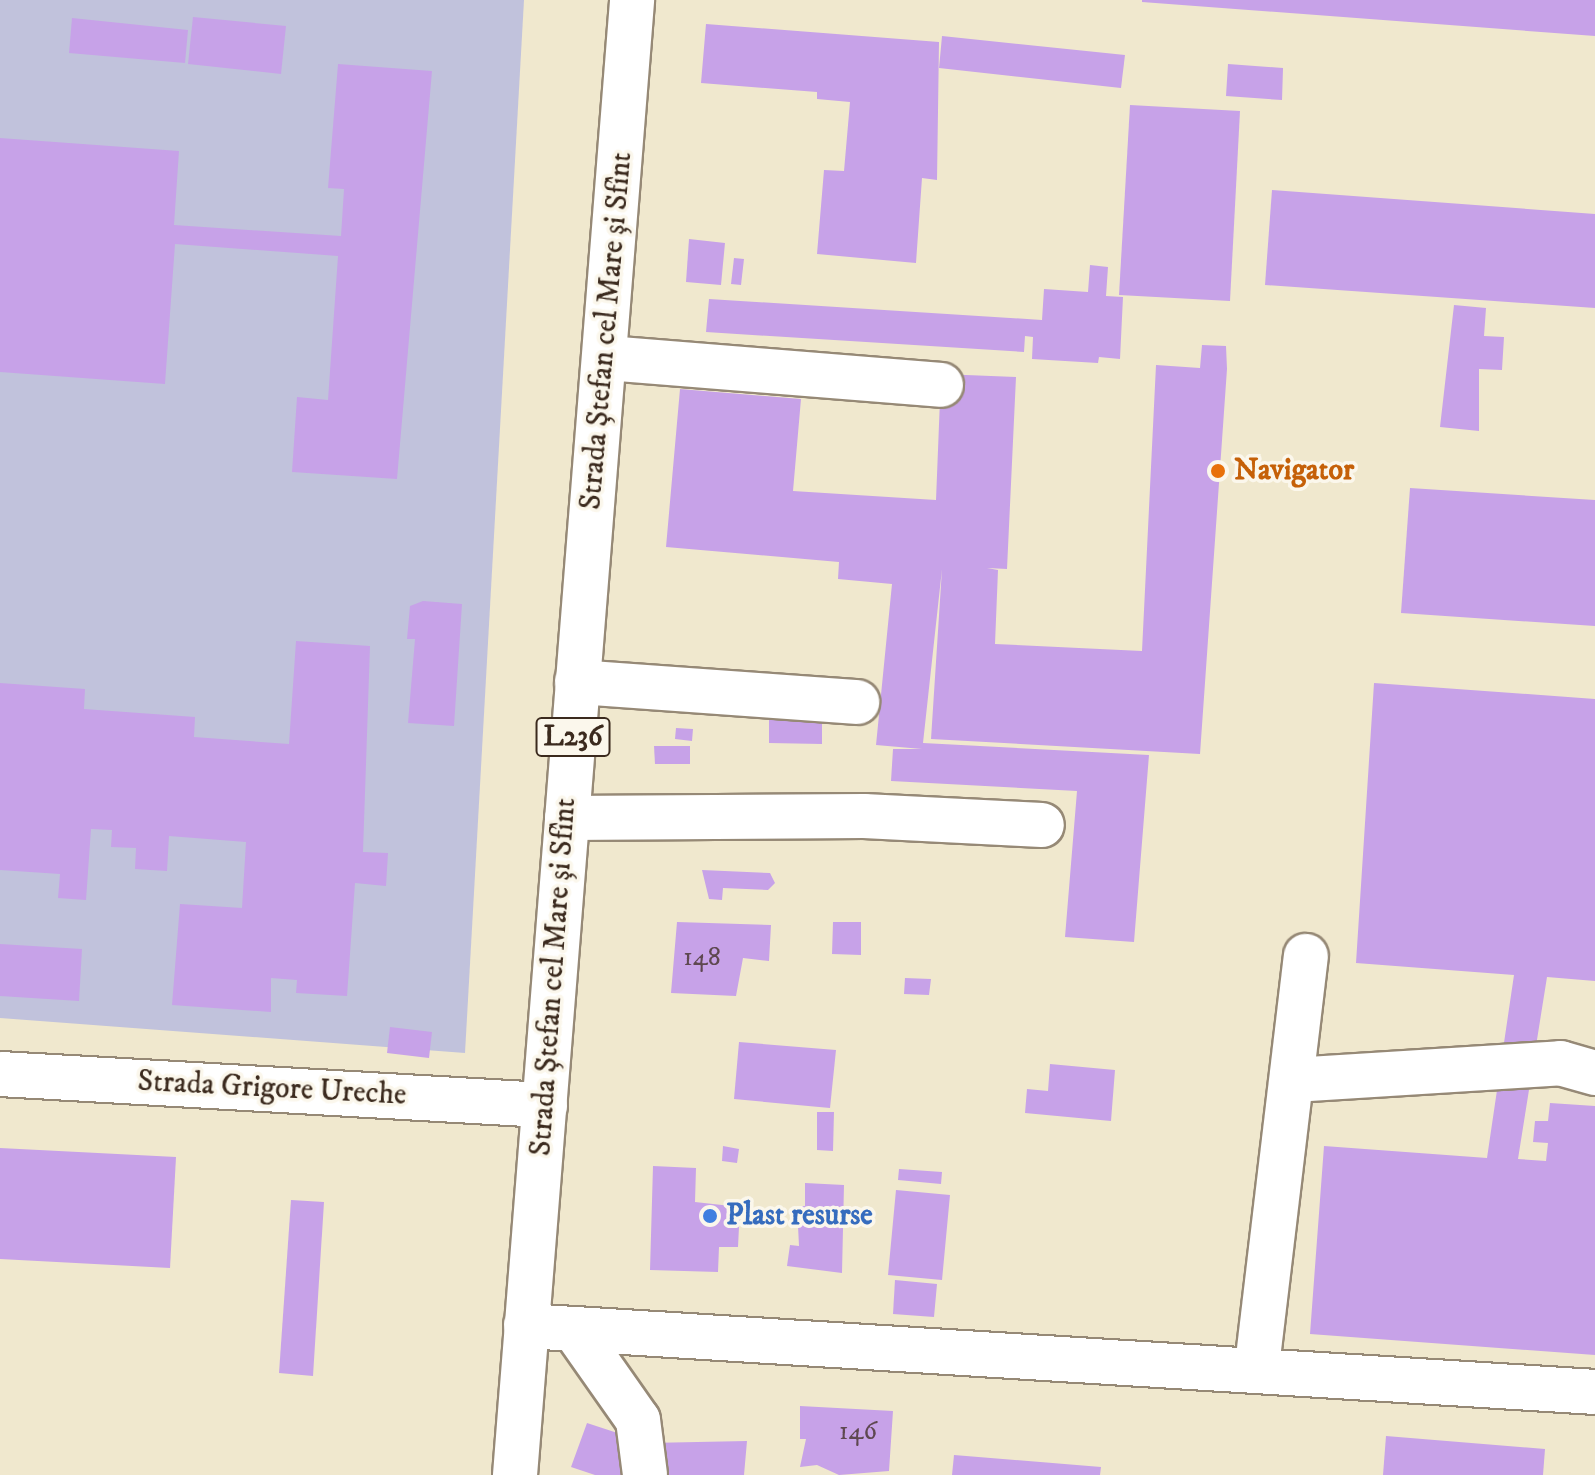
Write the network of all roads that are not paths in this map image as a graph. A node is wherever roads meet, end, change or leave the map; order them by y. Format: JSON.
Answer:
{"nodes":[{"id":1,"x":632,"y":0,"type":"edge"},
{"id":2,"x":607,"y":358,"type":"junction"},
{"id":3,"x":941,"y":385,"type":"dead end"},
{"id":4,"x":577,"y":682,"type":"junction"},
{"id":5,"x":857,"y":702,"type":"dead end"},
{"id":6,"x":567,"y":818,"type":"junction"},
{"id":7,"x":1042,"y":825,"type":"dead end"},
{"id":8,"x":1306,"y":956,"type":"dead end"},
{"id":9,"x":1595,"y":1073,"type":"edge"},
{"id":10,"x":0,"y":1074,"type":"edge"},
{"id":11,"x":1293,"y":1080,"type":"junction"},
{"id":12,"x":545,"y":1105,"type":"junction"},
{"id":13,"x":526,"y":1326,"type":"junction"},
{"id":14,"x":574,"y":1329,"type":"junction"},
{"id":15,"x":1257,"y":1366,"type":"junction"},
{"id":16,"x":1595,"y":1392,"type":"edge"},
{"id":17,"x":515,"y":1475,"type":"edge"},
{"id":18,"x":645,"y":1475,"type":"edge"}],
"edges":[{"from":1,"to":2,"type":"main road","name":"Strada Ștefan cel Mare și Sfînt","number":"L236"},
{"from":2,"to":3,"type":"main road"},
{"from":2,"to":4,"type":"main road","name":"Strada Ștefan cel Mare și Sfînt","number":"L236"},
{"from":4,"to":5,"type":"main road"},
{"from":4,"to":6,"type":"main road","name":"Strada Ștefan cel Mare și Sfînt","number":"L236"},
{"from":6,"to":7,"type":"main road"},
{"from":6,"to":12,"type":"main road","name":"Strada Ștefan cel Mare și Sfînt","number":"L236"},
{"from":8,"to":11,"type":"main road"},
{"from":9,"to":11,"type":"main road"},
{"from":10,"to":12,"type":"main road","name":"Strada Grigore Ureche"},
{"from":11,"to":15,"type":"main road"},
{"from":12,"to":13,"type":"main road","name":"Strada Ștefan cel Mare și Sfînt","number":"L236"},
{"from":13,"to":14,"type":"main road"},
{"from":13,"to":17,"type":"main road","name":"Strada Ștefan cel Mare și Sfînt","number":"L236"},
{"from":14,"to":15,"type":"main road"},
{"from":14,"to":18,"type":"main road"},
{"from":15,"to":16,"type":"main road"}]}
